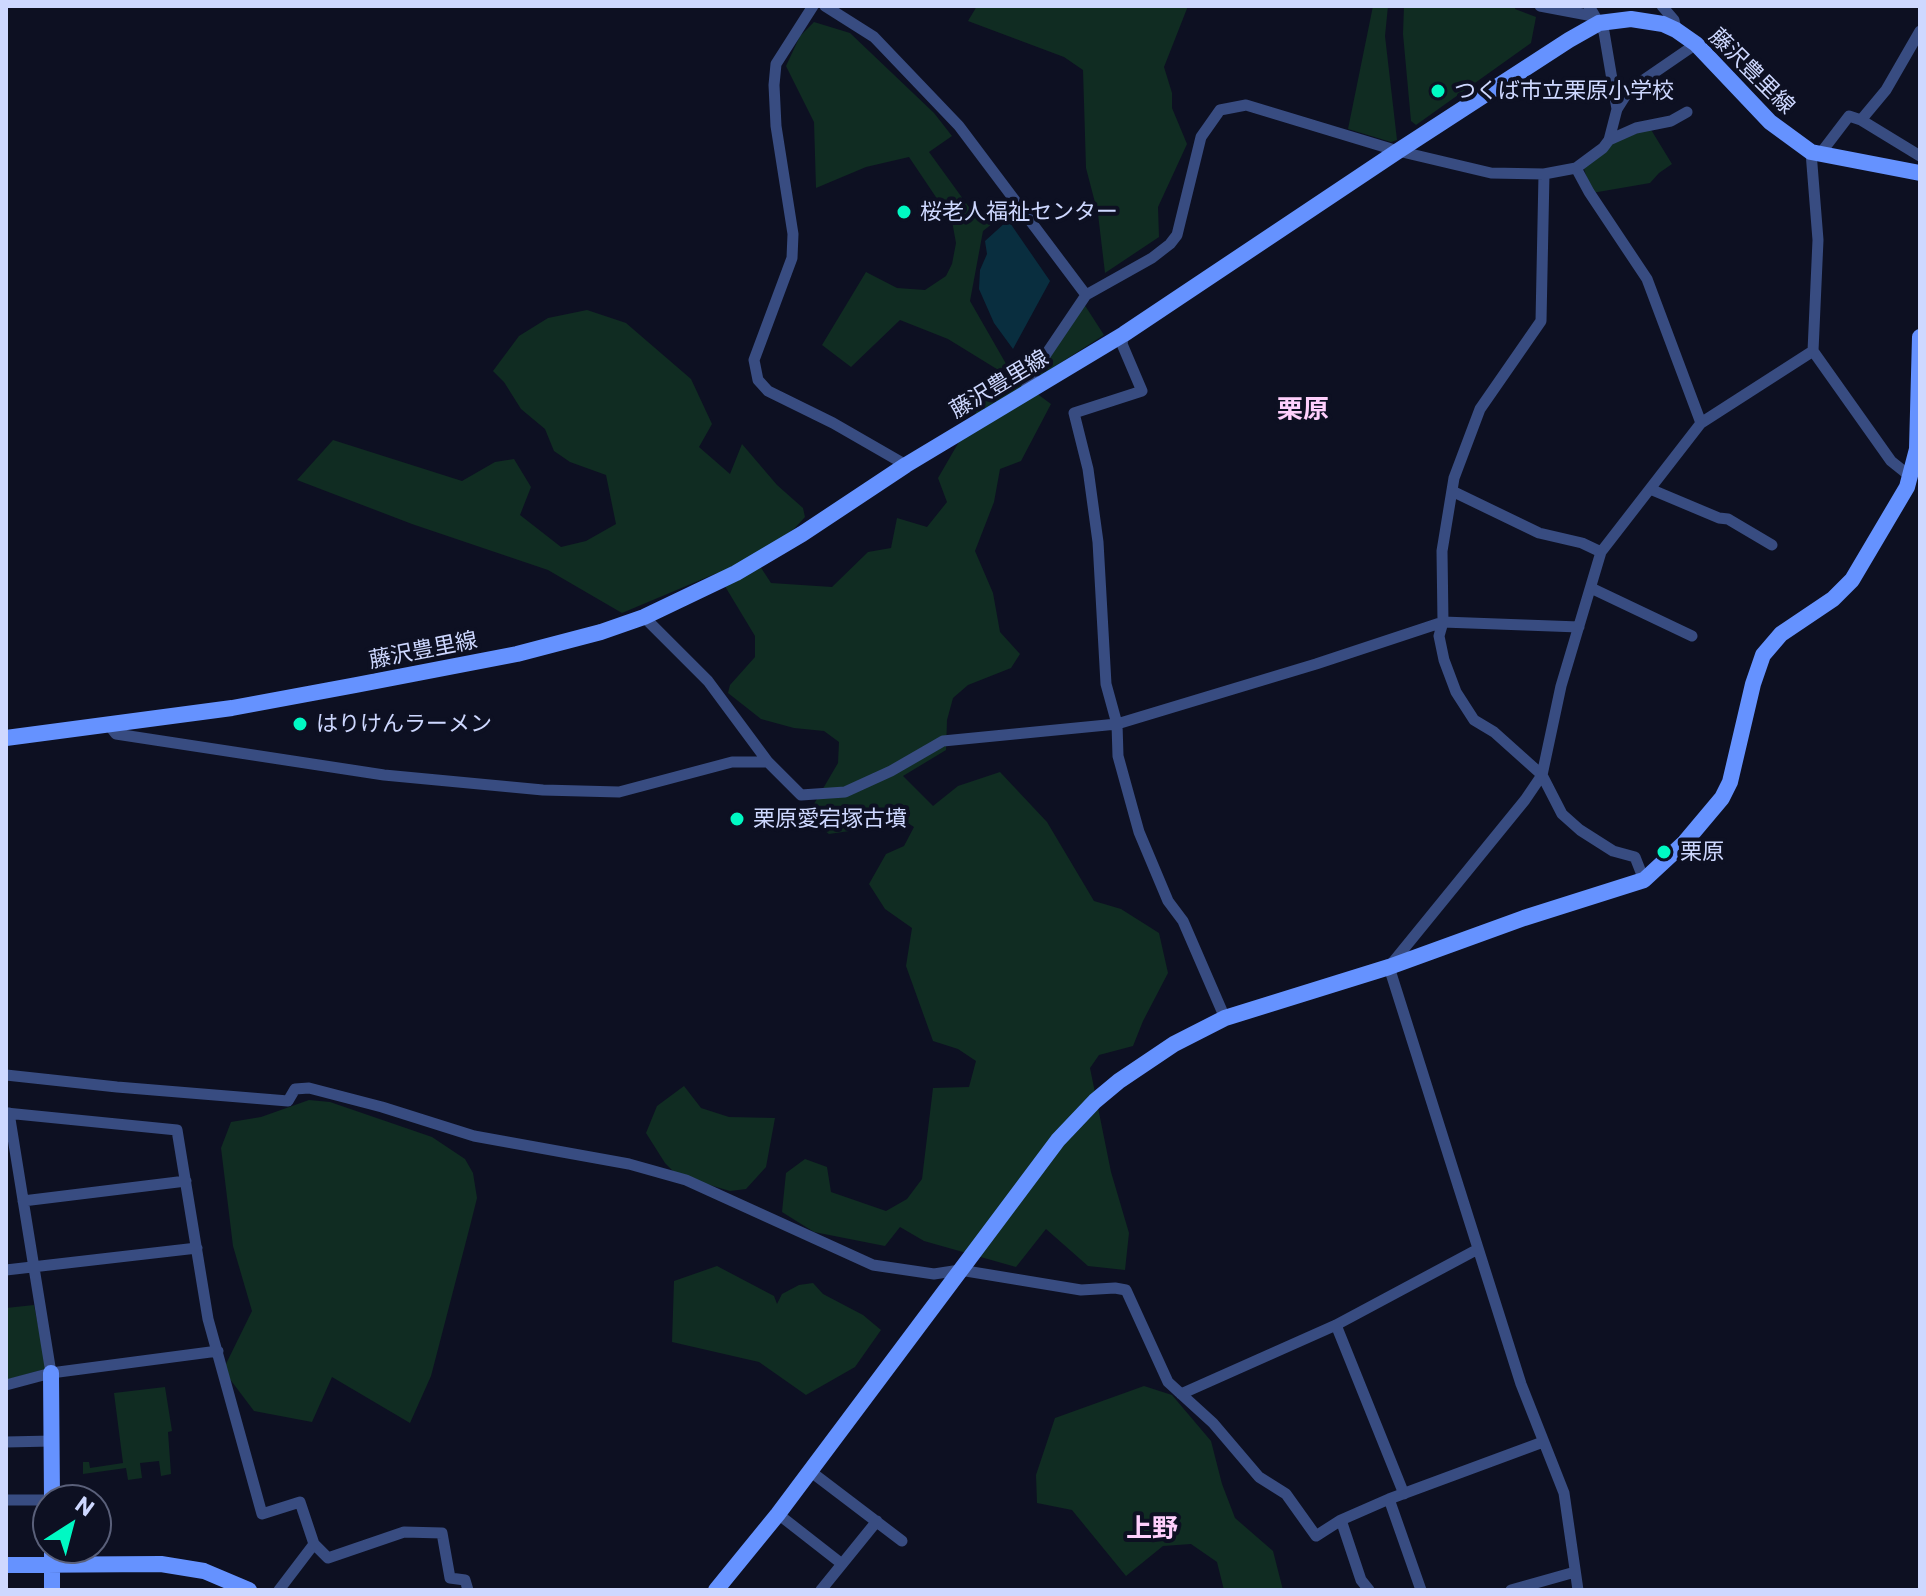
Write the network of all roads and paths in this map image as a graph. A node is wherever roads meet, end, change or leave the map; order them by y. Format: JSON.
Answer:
{"nodes":[{"id":1,"x":813,"y":6,"type":"edge"},
{"id":2,"x":825,"y":6,"type":"edge"},
{"id":3,"x":1540,"y":6,"type":"edge"},
{"id":4,"x":1662,"y":6,"type":"edge"},
{"id":5,"x":1594,"y":15,"type":"edge"},
{"id":6,"x":1676,"y":30,"type":"junction"},
{"id":7,"x":1920,"y":31,"type":"edge"},
{"id":8,"x":1696,"y":44,"type":"junction"},
{"id":9,"x":1617,"y":109,"type":"junction"},
{"id":10,"x":1687,"y":112,"type":"dead end"},
{"id":11,"x":1861,"y":120,"type":"junction"},
{"id":12,"x":1609,"y":140,"type":"junction"},
{"id":13,"x":1398,"y":151,"type":"junction"},
{"id":14,"x":1816,"y":153,"type":"junction"},
{"id":15,"x":1920,"y":156,"type":"edge"},
{"id":16,"x":1576,"y":168,"type":"junction"},
{"id":17,"x":1920,"y":173,"type":"edge"},
{"id":18,"x":1544,"y":174,"type":"junction"},
{"id":19,"x":1086,"y":295,"type":"junction"},
{"id":20,"x":1124,"y":334,"type":"junction"},
{"id":21,"x":1920,"y":337,"type":"edge"},
{"id":22,"x":1813,"y":351,"type":"junction"},
{"id":23,"x":1022,"y":397,"type":"junction"},
{"id":24,"x":1701,"y":423,"type":"junction"},
{"id":25,"x":906,"y":465,"type":"junction"},
{"id":26,"x":1911,"y":477,"type":"junction"},
{"id":27,"x":1650,"y":489,"type":"junction"},
{"id":28,"x":1452,"y":491,"type":"junction"},
{"id":29,"x":1772,"y":545,"type":"dead end"},
{"id":30,"x":1601,"y":552,"type":"junction"},
{"id":31,"x":1591,"y":588,"type":"junction"},
{"id":32,"x":644,"y":617,"type":"junction"},
{"id":33,"x":1443,"y":622,"type":"junction"},
{"id":34,"x":1579,"y":627,"type":"junction"},
{"id":35,"x":1692,"y":636,"type":"dead end"},
{"id":36,"x":108,"y":724,"type":"junction"},
{"id":37,"x":1117,"y":724,"type":"junction"},
{"id":38,"x":6,"y":738,"type":"edge"},
{"id":39,"x":768,"y":762,"type":"junction"},
{"id":40,"x":1542,"y":775,"type":"junction"},
{"id":41,"x":1644,"y":880,"type":"junction"},
{"id":42,"x":1389,"y":967,"type":"junction"},
{"id":43,"x":1225,"y":1018,"type":"junction"},
{"id":44,"x":6,"y":1075,"type":"edge"},
{"id":45,"x":8,"y":1113,"type":"edge"},
{"id":46,"x":186,"y":1181,"type":"junction"},
{"id":47,"x":23,"y":1201,"type":"junction"},
{"id":48,"x":197,"y":1248,"type":"junction"},
{"id":49,"x":1478,"y":1249,"type":"junction"},
{"id":50,"x":34,"y":1268,"type":"junction"},
{"id":51,"x":6,"y":1270,"type":"edge"},
{"id":52,"x":960,"y":1270,"type":"junction"},
{"id":53,"x":1336,"y":1325,"type":"junction"},
{"id":54,"x":218,"y":1351,"type":"junction"},
{"id":55,"x":51,"y":1373,"type":"junction"},
{"id":56,"x":6,"y":1385,"type":"edge"},
{"id":57,"x":1181,"y":1394,"type":"junction"},
{"id":58,"x":52,"y":1441,"type":"junction"},
{"id":59,"x":6,"y":1442,"type":"edge"},
{"id":60,"x":1543,"y":1442,"type":"junction"},
{"id":61,"x":810,"y":1471,"type":"junction"},
{"id":62,"x":51,"y":1484,"type":"edge"},
{"id":63,"x":1404,"y":1494,"type":"junction"},
{"id":64,"x":1389,"y":1499,"type":"junction"},
{"id":65,"x":6,"y":1500,"type":"edge"},
{"id":66,"x":32,"y":1500,"type":"edge"},
{"id":67,"x":778,"y":1514,"type":"junction"},
{"id":68,"x":1341,"y":1520,"type":"junction"},
{"id":69,"x":877,"y":1521,"type":"junction"},
{"id":70,"x":902,"y":1541,"type":"dead end"},
{"id":71,"x":314,"y":1544,"type":"junction"},
{"id":72,"x":32,"y":1560,"type":"edge"},
{"id":73,"x":112,"y":1561,"type":"edge"},
{"id":74,"x":52,"y":1564,"type":"edge"},
{"id":75,"x":842,"y":1564,"type":"junction"},
{"id":76,"x":6,"y":1565,"type":"edge"},
{"id":77,"x":1575,"y":1572,"type":"junction"},
{"id":78,"x":723,"y":1587,"type":"edge"},
{"id":79,"x":52,"y":1590,"type":"edge"},
{"id":80,"x":249,"y":1590,"type":"edge"},
{"id":81,"x":279,"y":1590,"type":"edge"},
{"id":82,"x":468,"y":1590,"type":"edge"},
{"id":83,"x":821,"y":1590,"type":"edge"},
{"id":84,"x":1369,"y":1590,"type":"edge"},
{"id":85,"x":1421,"y":1590,"type":"edge"},
{"id":86,"x":1511,"y":1590,"type":"edge"},
{"id":87,"x":1578,"y":1590,"type":"edge"}],
"edges":[{"from":1,"to":25,"type":"street"},
{"from":2,"to":19,"type":"street"},
{"from":3,"to":5,"type":"street"},
{"from":4,"to":6,"type":"street"},
{"from":5,"to":6,"type":"street","name":"藤沢豊里線"},
{"from":5,"to":9,"type":"street"},
{"from":5,"to":13,"type":"street","name":"藤沢豊里線"},
{"from":6,"to":8,"type":"street","name":"藤沢豊里線"},
{"from":7,"to":11,"type":"street"},
{"from":8,"to":9,"type":"street"},
{"from":8,"to":14,"type":"street","name":"藤沢豊里線"},
{"from":9,"to":12,"type":"street"},
{"from":10,"to":12,"type":"street"},
{"from":11,"to":14,"type":"street"},
{"from":11,"to":15,"type":"street"},
{"from":12,"to":16,"type":"street"},
{"from":13,"to":18,"type":"street"},
{"from":13,"to":19,"type":"street"},
{"from":13,"to":20,"type":"street","name":"藤沢豊里線"},
{"from":14,"to":17,"type":"street","name":"藤沢豊里線"},
{"from":14,"to":22,"type":"street"},
{"from":16,"to":18,"type":"street"},
{"from":16,"to":24,"type":"street"},
{"from":18,"to":28,"type":"street"},
{"from":19,"to":23,"type":"street"},
{"from":20,"to":23,"type":"street","name":"藤沢豊里線"},
{"from":20,"to":37,"type":"street"},
{"from":21,"to":26,"type":"street"},
{"from":22,"to":24,"type":"street"},
{"from":22,"to":26,"type":"street"},
{"from":23,"to":25,"type":"street","name":"藤沢豊里線"},
{"from":24,"to":27,"type":"street"},
{"from":25,"to":32,"type":"street","name":"藤沢豊里線"},
{"from":26,"to":41,"type":"street"},
{"from":27,"to":29,"type":"street"},
{"from":27,"to":30,"type":"street"},
{"from":28,"to":30,"type":"street"},
{"from":28,"to":33,"type":"street"},
{"from":30,"to":31,"type":"street"},
{"from":31,"to":34,"type":"street"},
{"from":31,"to":35,"type":"street"},
{"from":32,"to":36,"type":"street","name":"藤沢豊里線"},
{"from":32,"to":39,"type":"street"},
{"from":33,"to":34,"type":"street"},
{"from":33,"to":37,"type":"street"},
{"from":33,"to":40,"type":"street"},
{"from":34,"to":40,"type":"street"},
{"from":36,"to":38,"type":"street","name":"藤沢豊里線"},
{"from":36,"to":39,"type":"street"},
{"from":37,"to":39,"type":"street"},
{"from":37,"to":43,"type":"street"},
{"from":40,"to":41,"type":"street"},
{"from":40,"to":42,"type":"street"},
{"from":41,"to":42,"type":"street"},
{"from":42,"to":43,"type":"street"},
{"from":42,"to":49,"type":"street"},
{"from":43,"to":52,"type":"street"},
{"from":44,"to":52,"type":"street"},
{"from":45,"to":46,"type":"street"},
{"from":45,"to":47,"type":"street"},
{"from":46,"to":47,"type":"street"},
{"from":46,"to":48,"type":"street"},
{"from":47,"to":50,"type":"street"},
{"from":48,"to":50,"type":"street"},
{"from":48,"to":54,"type":"street"},
{"from":49,"to":53,"type":"street"},
{"from":49,"to":60,"type":"street"},
{"from":50,"to":51,"type":"street"},
{"from":50,"to":55,"type":"street"},
{"from":52,"to":57,"type":"street"},
{"from":52,"to":61,"type":"street"},
{"from":53,"to":57,"type":"street"},
{"from":53,"to":63,"type":"street"},
{"from":54,"to":55,"type":"street"},
{"from":54,"to":71,"type":"street"},
{"from":55,"to":56,"type":"street"},
{"from":55,"to":58,"type":"street"},
{"from":57,"to":68,"type":"street"},
{"from":58,"to":59,"type":"street"},
{"from":58,"to":62,"type":"street"},
{"from":60,"to":63,"type":"street"},
{"from":60,"to":77,"type":"street"},
{"from":61,"to":67,"type":"street"},
{"from":61,"to":69,"type":"street"},
{"from":63,"to":64,"type":"street"},
{"from":64,"to":68,"type":"street"},
{"from":64,"to":85,"type":"street"},
{"from":65,"to":66,"type":"street"},
{"from":67,"to":75,"type":"street"},
{"from":67,"to":78,"type":"street"},
{"from":68,"to":84,"type":"street"},
{"from":69,"to":70,"type":"street"},
{"from":69,"to":75,"type":"street"},
{"from":71,"to":81,"type":"street"},
{"from":71,"to":82,"type":"street"},
{"from":72,"to":76,"type":"street"},
{"from":73,"to":80,"type":"street"},
{"from":74,"to":79,"type":"street"},
{"from":75,"to":83,"type":"street"},
{"from":77,"to":86,"type":"street"},
{"from":77,"to":87,"type":"street"}]}
